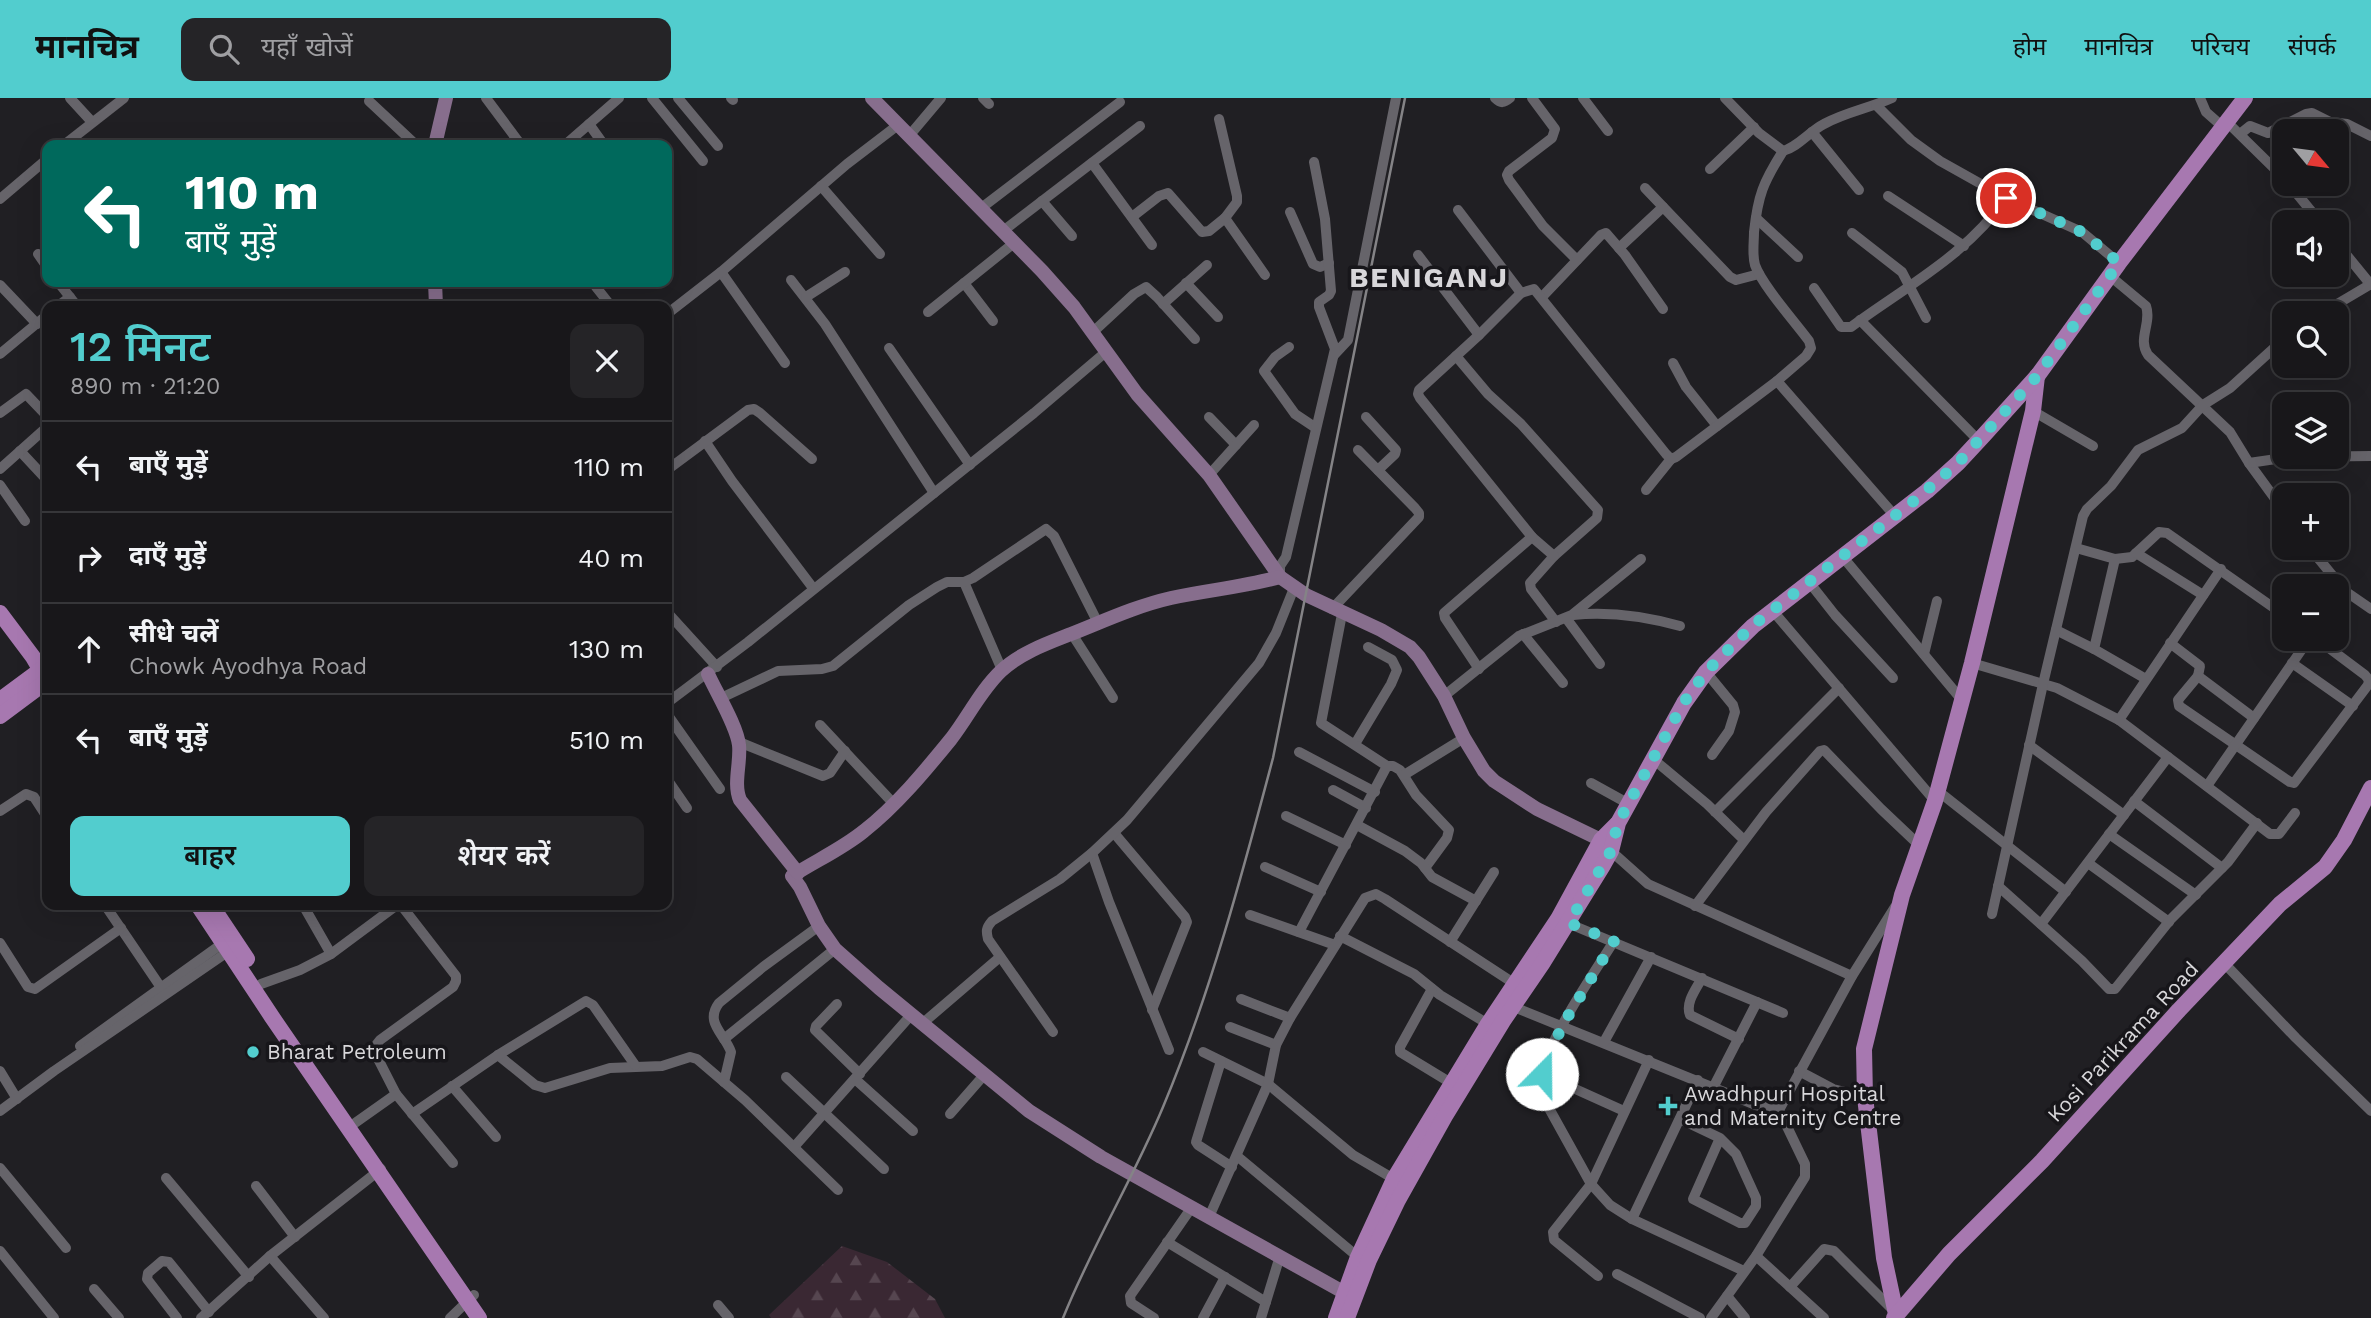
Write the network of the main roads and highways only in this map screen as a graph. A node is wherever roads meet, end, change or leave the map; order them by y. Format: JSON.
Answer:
{"nodes":[{"id":1,"x":2245,"y":98,"type":"edge"},
{"id":2,"x":2038,"y":375,"type":"junction"},
{"id":3,"x":0,"y":614,"type":"edge"},
{"id":4,"x":42,"y":669,"type":"edge"},
{"id":5,"x":42,"y":673,"type":"edge"},
{"id":6,"x":42,"y":674,"type":"edge"},
{"id":7,"x":0,"y":700,"type":"edge"},
{"id":8,"x":0,"y":716,"type":"edge"},
{"id":9,"x":2371,"y":788,"type":"edge"},
{"id":10,"x":201,"y":910,"type":"edge"},
{"id":11,"x":214,"y":910,"type":"edge"},
{"id":12,"x":1563,"y":921,"type":"junction"},
{"id":13,"x":1507,"y":1004,"type":"junction"},
{"id":14,"x":381,"y":1169,"type":"junction"},
{"id":15,"x":470,"y":1298,"type":"junction"},
{"id":16,"x":1895,"y":1316,"type":"edge"},
{"id":17,"x":478,"y":1318,"type":"edge"},
{"id":18,"x":489,"y":1318,"type":"edge"},
{"id":19,"x":1336,"y":1318,"type":"edge"},
{"id":20,"x":1347,"y":1318,"type":"edge"}],
"edges":[{"from":1,"to":2,"type":"main road"},
{"from":2,"to":12,"type":"main road"},
{"from":2,"to":16,"type":"main road"},
{"from":3,"to":4,"type":"main road"},
{"from":5,"to":7,"type":"main road"},
{"from":6,"to":8,"type":"main road"},
{"from":9,"to":16,"type":"main road","name":"Kosi Parikrama Road"},
{"from":10,"to":14,"type":"main road"},
{"from":11,"to":14,"type":"main road"},
{"from":12,"to":13,"type":"main road"},
{"from":12,"to":13,"type":"main road"},
{"from":13,"to":19,"type":"main road"},
{"from":13,"to":20,"type":"main road"},
{"from":14,"to":15,"type":"main road"},
{"from":15,"to":17,"type":"main road"},
{"from":15,"to":18,"type":"main road"}]}
